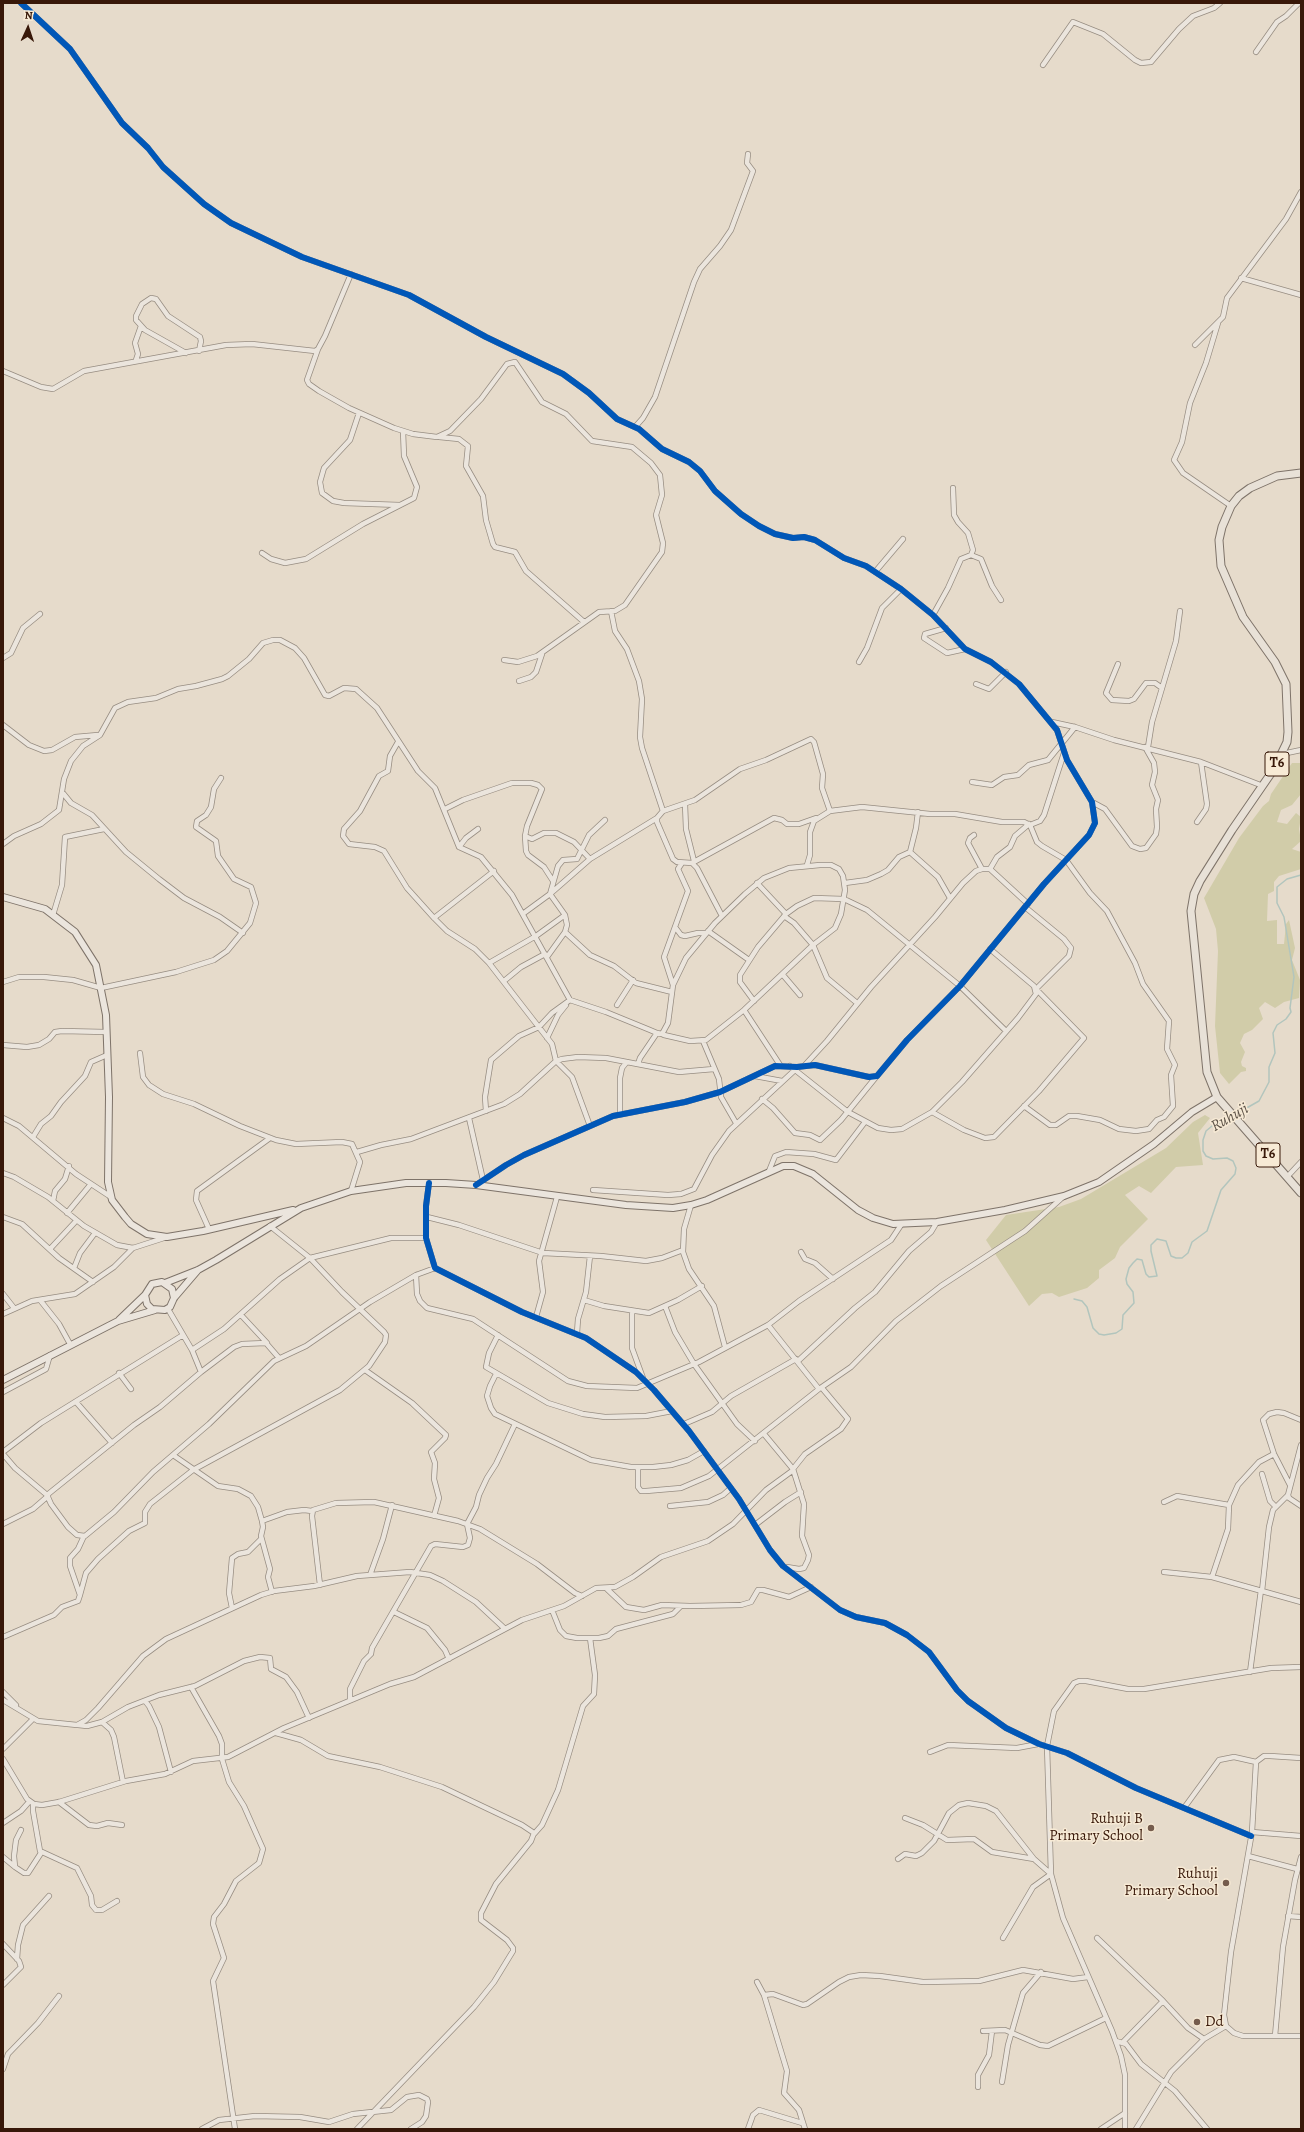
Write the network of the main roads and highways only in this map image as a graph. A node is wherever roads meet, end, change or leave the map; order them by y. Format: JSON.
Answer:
{"nodes":[{"id":1,"x":1301,"y":473,"type":"edge"},
{"id":2,"x":3,"y":897,"type":"edge"},
{"id":3,"x":1217,"y":1096,"type":"junction"},
{"id":4,"x":1301,"y":1192,"type":"edge"},
{"id":5,"x":301,"y":1208,"type":"junction"},
{"id":6,"x":198,"y":1270,"type":"junction"},
{"id":7,"x":165,"y":1283,"type":"junction"},
{"id":8,"x":145,"y":1295,"type":"junction"},
{"id":9,"x":174,"y":1298,"type":"junction"},
{"id":10,"x":155,"y":1310,"type":"junction"},
{"id":11,"x":118,"y":1321,"type":"junction"},
{"id":12,"x":3,"y":1380,"type":"edge"}],
"edges":[{"from":1,"to":3,"type":"highway","number":"T6"},
{"from":2,"to":5,"type":"main road"},
{"from":3,"to":4,"type":"highway","number":"T6"},
{"from":3,"to":5,"type":"main road"},
{"from":5,"to":6,"type":"main road"},
{"from":6,"to":7,"type":"main road"},
{"from":6,"to":9,"type":"main road"},
{"from":7,"to":8,"type":"main road"},
{"from":7,"to":9,"type":"main road"},
{"from":8,"to":10,"type":"main road"},
{"from":8,"to":11,"type":"main road"},
{"from":9,"to":10,"type":"main road"},
{"from":10,"to":11,"type":"main road"},
{"from":11,"to":12,"type":"main road"}]}
